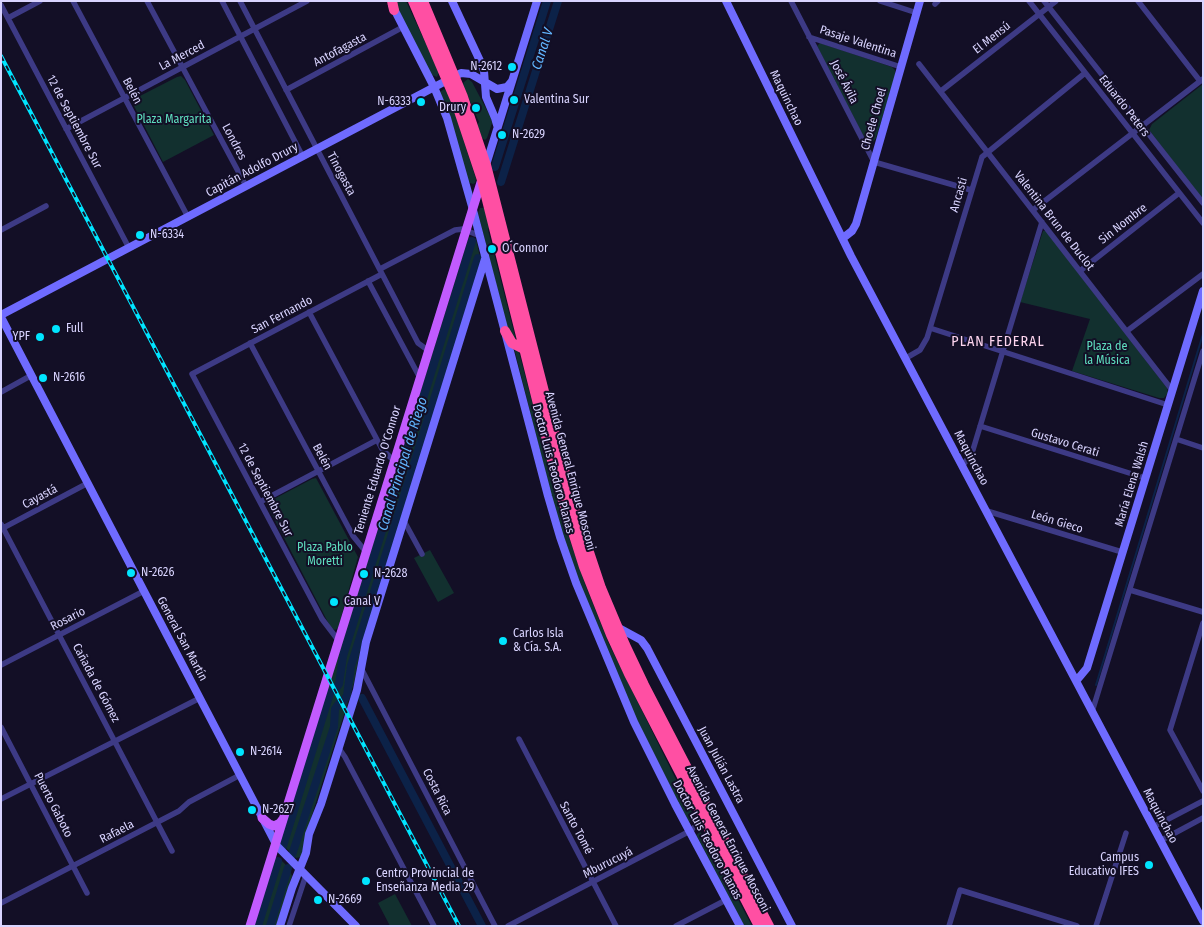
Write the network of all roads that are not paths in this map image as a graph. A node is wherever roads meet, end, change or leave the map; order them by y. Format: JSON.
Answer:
{"nodes":[{"id":1,"x":40,"y":1,"type":"edge"},
{"id":2,"x":73,"y":1,"type":"edge"},
{"id":3,"x":147,"y":1,"type":"edge"},
{"id":4,"x":222,"y":1,"type":"edge"},
{"id":5,"x":240,"y":1,"type":"edge"},
{"id":6,"x":307,"y":1,"type":"edge"},
{"id":7,"x":413,"y":1,"type":"edge"},
{"id":8,"x":423,"y":1,"type":"edge"},
{"id":9,"x":452,"y":1,"type":"edge"},
{"id":10,"x":537,"y":1,"type":"edge"},
{"id":11,"x":726,"y":1,"type":"edge"},
{"id":12,"x":791,"y":1,"type":"edge"},
{"id":13,"x":880,"y":1,"type":"edge"},
{"id":14,"x":920,"y":1,"type":"edge"},
{"id":15,"x":1029,"y":1,"type":"edge"},
{"id":16,"x":1044,"y":1,"type":"edge"},
{"id":17,"x":1056,"y":1,"type":"edge"},
{"id":18,"x":1138,"y":1,"type":"edge"},
{"id":19,"x":392,"y":4,"type":"edge"},
{"id":20,"x":1,"y":5,"type":"edge"},
{"id":21,"x":1048,"y":7,"type":"junction"},
{"id":22,"x":917,"y":13,"type":"junction"},
{"id":23,"x":1039,"y":14,"type":"junction"},
{"id":24,"x":8,"y":18,"type":"junction"},
{"id":25,"x":403,"y":27,"type":"junction"},
{"id":26,"x":255,"y":29,"type":"junction"},
{"id":27,"x":240,"y":37,"type":"junction"},
{"id":28,"x":809,"y":37,"type":"junction"},
{"id":29,"x":919,"y":64,"type":"dead end"},
{"id":30,"x":182,"y":67,"type":"junction"},
{"id":31,"x":901,"y":67,"type":"junction"},
{"id":32,"x":1085,"y":73,"type":"junction"},
{"id":33,"x":451,"y":78,"type":"junction"},
{"id":34,"x":1202,"y":80,"type":"edge"},
{"id":35,"x":512,"y":81,"type":"junction"},
{"id":36,"x":485,"y":83,"type":"junction"},
{"id":37,"x":434,"y":87,"type":"junction"},
{"id":38,"x":286,"y":90,"type":"junction"},
{"id":39,"x":940,"y":91,"type":"junction"},
{"id":40,"x":124,"y":98,"type":"junction"},
{"id":41,"x":1142,"y":126,"type":"junction"},
{"id":42,"x":497,"y":127,"type":"junction"},
{"id":43,"x":66,"y":129,"type":"junction"},
{"id":44,"x":1133,"y":134,"type":"junction"},
{"id":45,"x":317,"y":149,"type":"junction"},
{"id":46,"x":987,"y":151,"type":"junction"},
{"id":47,"x":303,"y":156,"type":"junction"},
{"id":48,"x":874,"y":162,"type":"junction"},
{"id":49,"x":486,"y":165,"type":"junction"},
{"id":50,"x":482,"y":180,"type":"junction"},
{"id":51,"x":465,"y":181,"type":"junction"},
{"id":52,"x":246,"y":186,"type":"junction"},
{"id":53,"x":971,"y":190,"type":"junction"},
{"id":54,"x":1179,"y":193,"type":"junction"},
{"id":55,"x":1203,"y":203,"type":"edge"},
{"id":56,"x":46,"y":206,"type":"dead end"},
{"id":57,"x":473,"y":210,"type":"junction"},
{"id":58,"x":1033,"y":210,"type":"junction"},
{"id":59,"x":188,"y":217,"type":"junction"},
{"id":60,"x":1042,"y":222,"type":"junction"},
{"id":61,"x":1203,"y":223,"type":"edge"},
{"id":62,"x":1,"y":230,"type":"edge"},
{"id":63,"x":467,"y":230,"type":"junction"},
{"id":64,"x":480,"y":236,"type":"junction"},
{"id":65,"x":843,"y":238,"type":"junction"},
{"id":66,"x":129,"y":248,"type":"junction"},
{"id":67,"x":486,"y":257,"type":"junction"},
{"id":68,"x":1080,"y":270,"type":"junction"},
{"id":69,"x":381,"y":271,"type":"junction"},
{"id":70,"x":1203,"y":274,"type":"edge"},
{"id":71,"x":368,"y":281,"type":"junction"},
{"id":72,"x":476,"y":289,"type":"junction"},
{"id":73,"x":494,"y":289,"type":"junction"},
{"id":74,"x":1203,"y":290,"type":"edge"},
{"id":75,"x":309,"y":312,"type":"junction"},
{"id":76,"x":1,"y":316,"type":"edge"},
{"id":77,"x":930,"y":328,"type":"junction"},
{"id":78,"x":505,"y":331,"type":"junction"},
{"id":79,"x":1126,"y":331,"type":"junction"},
{"id":80,"x":250,"y":343,"type":"junction"},
{"id":81,"x":524,"y":349,"type":"junction"},
{"id":82,"x":429,"y":351,"type":"junction"},
{"id":83,"x":1203,"y":351,"type":"edge"},
{"id":84,"x":1002,"y":352,"type":"junction"},
{"id":85,"x":906,"y":358,"type":"junction"},
{"id":86,"x":192,"y":374,"type":"joint"},
{"id":87,"x":32,"y":376,"type":"junction"},
{"id":88,"x":420,"y":378,"type":"junction"},
{"id":89,"x":1172,"y":390,"type":"junction"},
{"id":90,"x":1,"y":392,"type":"edge"},
{"id":91,"x":1168,"y":405,"type":"junction"},
{"id":92,"x":980,"y":426,"type":"junction"},
{"id":93,"x":1176,"y":439,"type":"junction"},
{"id":94,"x":377,"y":440,"type":"junction"},
{"id":95,"x":1203,"y":448,"type":"edge"},
{"id":96,"x":394,"y":461,"type":"junction"},
{"id":97,"x":962,"y":465,"type":"junction"},
{"id":98,"x":318,"y":471,"type":"junction"},
{"id":99,"x":1145,"y":478,"type":"junction"},
{"id":100,"x":88,"y":483,"type":"junction"},
{"id":101,"x":260,"y":502,"type":"junction"},
{"id":102,"x":987,"y":511,"type":"junction"},
{"id":103,"x":404,"y":521,"type":"junction"},
{"id":104,"x":2,"y":527,"type":"edge"},
{"id":105,"x":366,"y":552,"type":"junction"},
{"id":106,"x":1122,"y":552,"type":"junction"},
{"id":107,"x":422,"y":554,"type":"dead end"},
{"id":108,"x":1130,"y":590,"type":"junction"},
{"id":109,"x":144,"y":591,"type":"junction"},
{"id":110,"x":1203,"y":612,"type":"edge"},
{"id":111,"x":1203,"y":623,"type":"edge"},
{"id":112,"x":617,"y":627,"type":"junction"},
{"id":113,"x":59,"y":635,"type":"junction"},
{"id":114,"x":338,"y":640,"type":"junction"},
{"id":115,"x":1,"y":665,"type":"edge"},
{"id":116,"x":361,"y":668,"type":"junction"},
{"id":117,"x":1077,"y":680,"type":"junction"},
{"id":118,"x":200,"y":698,"type":"junction"},
{"id":119,"x":1092,"y":712,"type":"junction"},
{"id":120,"x":1,"y":727,"type":"edge"},
{"id":121,"x":519,"y":739,"type":"dead end"},
{"id":122,"x":115,"y":742,"type":"junction"},
{"id":123,"x":338,"y":747,"type":"junction"},
{"id":124,"x":240,"y":775,"type":"junction"},
{"id":125,"x":31,"y":784,"type":"junction"},
{"id":126,"x":1203,"y":791,"type":"edge"},
{"id":127,"x":1,"y":799,"type":"edge"},
{"id":128,"x":1203,"y":801,"type":"edge"},
{"id":129,"x":696,"y":806,"type":"junction"},
{"id":130,"x":262,"y":818,"type":"junction"},
{"id":131,"x":1203,"y":818,"type":"edge"},
{"id":132,"x":283,"y":819,"type":"junction"},
{"id":133,"x":157,"y":822,"type":"junction"},
{"id":134,"x":1153,"y":827,"type":"junction"},
{"id":135,"x":690,"y":831,"type":"junction"},
{"id":136,"x":1126,"y":833,"type":"dead end"},
{"id":137,"x":1160,"y":840,"type":"junction"},
{"id":138,"x":276,"y":843,"type":"junction"},
{"id":139,"x":172,"y":851,"type":"dead end"},
{"id":140,"x":73,"y":866,"type":"junction"},
{"id":141,"x":300,"y":869,"type":"junction"},
{"id":142,"x":306,"y":875,"type":"junction"},
{"id":143,"x":593,"y":881,"type":"junction"},
{"id":144,"x":87,"y":893,"type":"dead end"},
{"id":145,"x":726,"y":900,"type":"junction"},
{"id":146,"x":1,"y":903,"type":"edge"},
{"id":147,"x":1203,"y":921,"type":"edge"},
{"id":148,"x":250,"y":926,"type":"edge"},
{"id":149,"x":280,"y":926,"type":"edge"},
{"id":150,"x":288,"y":926,"type":"edge"},
{"id":151,"x":356,"y":926,"type":"edge"},
{"id":152,"x":434,"y":926,"type":"edge"},
{"id":153,"x":495,"y":926,"type":"edge"},
{"id":154,"x":508,"y":926,"type":"edge"},
{"id":155,"x":616,"y":926,"type":"edge"},
{"id":156,"x":676,"y":926,"type":"edge"},
{"id":157,"x":740,"y":926,"type":"edge"},
{"id":158,"x":759,"y":926,"type":"edge"},
{"id":159,"x":769,"y":926,"type":"edge"},
{"id":160,"x":792,"y":926,"type":"edge"},
{"id":161,"x":949,"y":926,"type":"edge"},
{"id":162,"x":1077,"y":926,"type":"edge"},
{"id":163,"x":1096,"y":926,"type":"edge"}],
"edges":[{"from":1,"to":24,"type":"street"},
{"from":2,"to":40,"type":"street","name":"Belén"},
{"from":3,"to":30,"type":"street","name":"Londres"},
{"from":4,"to":27,"type":"street"},
{"from":5,"to":26,"type":"street","name":"Tinogasta"},
{"from":6,"to":26,"type":"street","name":"La Merced"},
{"from":7,"to":33,"type":"highway","name":"Avenida General Enrique Mosconi"},
{"from":8,"to":33,"type":"highway","name":"Avenida General Enrique Mosconi"},
{"from":9,"to":36,"type":"street"},
{"from":10,"to":35,"type":"street","name":"Teniente Eduardo O'Connor"},
{"from":11,"to":65,"type":"street","name":"Maquinchao"},
{"from":12,"to":28,"type":"street","name":"José Ávila"},
{"from":13,"to":22,"type":"street"},
{"from":14,"to":22,"type":"street","name":"Choele Choel"},
{"from":15,"to":23,"type":"street","name":"Eduardo Peters"},
{"from":16,"to":21,"type":"street","name":"Eduardo Peters"},
{"from":17,"to":21,"type":"street","name":"El Mensú"},
{"from":18,"to":34,"type":"street"},
{"from":19,"to":25,"type":"street","name":"Doctor Luis Teodoro Planas"},
{"from":20,"to":24,"type":"street","name":"12 de Septiembre Sur"},
{"from":21,"to":23,"type":"street","name":"El Mensú"},
{"from":21,"to":41,"type":"street","name":"Eduardo Peters"},
{"from":22,"to":31,"type":"street","name":"Choele Choel"},
{"from":23,"to":32,"type":"street","name":"Eduardo Peters"},
{"from":23,"to":39,"type":"street","name":"El Mensú"},
{"from":24,"to":43,"type":"street","name":"12 de Septiembre Sur"},
{"from":25,"to":37,"type":"street","name":"Doctor Luis Teodoro Planas"},
{"from":25,"to":38,"type":"street","name":"Antofagasta"},
{"from":26,"to":27,"type":"street","name":"La Merced"},
{"from":26,"to":38,"type":"street","name":"Tinogasta"},
{"from":27,"to":30,"type":"street","name":"La Merced"},
{"from":27,"to":47,"type":"street"},
{"from":28,"to":31,"type":"street","name":"Pasaje Valentina"},
{"from":28,"to":48,"type":"street","name":"José Ávila"},
{"from":29,"to":39,"type":"street","name":"Valentina Brun de Duclot"},
{"from":30,"to":40,"type":"street","name":"La Merced"},
{"from":30,"to":52,"type":"street","name":"Londres"},
{"from":31,"to":48,"type":"street","name":"Choele Choel"},
{"from":32,"to":44,"type":"street","name":"Eduardo Peters"},
{"from":32,"to":46,"type":"street","name":"Ancasti"},
{"from":33,"to":36,"type":"street"},
{"from":33,"to":37,"type":"street","name":"Capitán Adolfo Drury"},
{"from":33,"to":49,"type":"highway","name":"Avenida General Enrique Mosconi"},
{"from":33,"to":50,"type":"highway","name":"Avenida General Enrique Mosconi"},
{"from":34,"to":41,"type":"street"},
{"from":35,"to":36,"type":"street"},
{"from":35,"to":42,"type":"street","name":"Teniente Eduardo O'Connor"},
{"from":36,"to":42,"type":"street"},
{"from":37,"to":45,"type":"street","name":"Capitán Adolfo Drury"},
{"from":37,"to":51,"type":"street","name":"Doctor Luis Teodoro Planas"},
{"from":38,"to":45,"type":"street","name":"Tinogasta"},
{"from":39,"to":46,"type":"street","name":"Valentina Brun de Duclot"},
{"from":40,"to":43,"type":"street","name":"La Merced"},
{"from":40,"to":59,"type":"street","name":"Belén"},
{"from":41,"to":44,"type":"street"},
{"from":41,"to":55,"type":"street","name":"Eduardo Peters"},
{"from":42,"to":49,"type":"street","name":"Teniente Eduardo O'Connor"},
{"from":43,"to":66,"type":"street","name":"12 de Septiembre Sur"},
{"from":44,"to":54,"type":"street","name":"Eduardo Peters"},
{"from":44,"to":58,"type":"street"},
{"from":45,"to":47,"type":"street","name":"Capitán Adolfo Drury"},
{"from":45,"to":69,"type":"street","name":"Tinogasta"},
{"from":46,"to":53,"type":"street","name":"Ancasti"},
{"from":46,"to":58,"type":"street","name":"Valentina Brun de Duclot"},
{"from":47,"to":52,"type":"street","name":"Capitán Adolfo Drury"},
{"from":48,"to":53,"type":"street"},
{"from":48,"to":65,"type":"street","name":"Choele Choel"},
{"from":49,"to":50,"type":"main road","name":"Teniente Eduardo O'Connor"},
{"from":49,"to":112,"type":"highway","name":"Avenida General Enrique Mosconi"},
{"from":50,"to":51,"type":"street"},
{"from":50,"to":57,"type":"main road","name":"Teniente Eduardo O'Connor"},
{"from":50,"to":81,"type":"highway","name":"Avenida General Enrique Mosconi"},
{"from":51,"to":57,"type":"street","name":"Doctor Luis Teodoro Planas"},
{"from":52,"to":59,"type":"street","name":"Capitán Adolfo Drury"},
{"from":53,"to":77,"type":"street","name":"Ancasti"},
{"from":54,"to":61,"type":"street","name":"Eduardo Peters"},
{"from":54,"to":68,"type":"street","name":"Sin Nombre"},
{"from":56,"to":62,"type":"street"},
{"from":57,"to":63,"type":"main road","name":"Teniente Eduardo O'Connor"},
{"from":57,"to":64,"type":"street","name":"Doctor Luis Teodoro Planas"},
{"from":58,"to":60,"type":"street","name":"Valentina Brun de Duclot"},
{"from":59,"to":66,"type":"street","name":"Capitán Adolfo Drury"},
{"from":60,"to":68,"type":"street","name":"Valentina Brun de Duclot"},
{"from":60,"to":84,"type":"street"},
{"from":63,"to":64,"type":"street"},
{"from":63,"to":69,"type":"street","name":"San Fernando"},
{"from":63,"to":82,"type":"main road","name":"Teniente Eduardo O'Connor"},
{"from":64,"to":67,"type":"street","name":"Doctor Luis Teodoro Planas"},
{"from":65,"to":85,"type":"street","name":"Maquinchao"},
{"from":66,"to":76,"type":"street","name":"Capitán Adolfo Drury"},
{"from":67,"to":72,"type":"street"},
{"from":67,"to":73,"type":"street","name":"Doctor Luis Teodoro Planas"},
{"from":68,"to":79,"type":"street","name":"Valentina Brun de Duclot"},
{"from":69,"to":71,"type":"street","name":"San Fernando"},
{"from":69,"to":82,"type":"street","name":"Tinogasta"},
{"from":70,"to":79,"type":"street"},
{"from":71,"to":75,"type":"street","name":"San Fernando"},
{"from":71,"to":88,"type":"street"},
{"from":72,"to":73,"type":"street"},
{"from":72,"to":103,"type":"street"},
{"from":73,"to":78,"type":"street","name":"Doctor Luis Teodoro Planas"},
{"from":74,"to":89,"type":"street","name":"María Elena Walsh"},
{"from":75,"to":80,"type":"street","name":"San Fernando"},
{"from":75,"to":94,"type":"street"},
{"from":76,"to":87,"type":"street","name":"General San Martín"},
{"from":77,"to":84,"type":"street"},
{"from":77,"to":85,"type":"street","name":"Ancasti"},
{"from":78,"to":81,"type":"highway"},
{"from":78,"to":135,"type":"street","name":"Doctor Luis Teodoro Planas"},
{"from":79,"to":89,"type":"street","name":"Valentina Brun de Duclot"},
{"from":80,"to":86,"type":"street","name":"San Fernando"},
{"from":80,"to":98,"type":"street","name":"Belén"},
{"from":81,"to":129,"type":"highway","name":"Avenida General Enrique Mosconi"},
{"from":82,"to":88,"type":"main road","name":"Teniente Eduardo O'Connor"},
{"from":83,"to":93,"type":"street"},
{"from":84,"to":91,"type":"street"},
{"from":84,"to":92,"type":"street"},
{"from":85,"to":97,"type":"street","name":"Maquinchao"},
{"from":86,"to":101,"type":"street","name":"12 de Septiembre Sur"},
{"from":87,"to":90,"type":"street"},
{"from":87,"to":100,"type":"street","name":"General San Martín"},
{"from":88,"to":96,"type":"main road","name":"Teniente Eduardo O'Connor"},
{"from":89,"to":91,"type":"street","name":"María Elena Walsh"},
{"from":91,"to":99,"type":"street","name":"María Elena Walsh"},
{"from":92,"to":97,"type":"street"},
{"from":92,"to":99,"type":"street","name":"Gustavo Cerati"},
{"from":93,"to":95,"type":"street"},
{"from":93,"to":108,"type":"street"},
{"from":94,"to":96,"type":"street"},
{"from":94,"to":98,"type":"street"},
{"from":96,"to":105,"type":"main road","name":"Teniente Eduardo O'Connor"},
{"from":97,"to":102,"type":"street","name":"Maquinchao"},
{"from":98,"to":101,"type":"street"},
{"from":98,"to":105,"type":"street","name":"Belén"},
{"from":99,"to":106,"type":"street","name":"María Elena Walsh"},
{"from":100,"to":104,"type":"street","name":"Cayastá"},
{"from":100,"to":109,"type":"street","name":"General San Martín"},
{"from":101,"to":114,"type":"street","name":"12 de Septiembre Sur"},
{"from":102,"to":106,"type":"street","name":"León Gieco"},
{"from":102,"to":117,"type":"street","name":"Maquinchao"},
{"from":103,"to":107,"type":"street"},
{"from":103,"to":116,"type":"street"},
{"from":104,"to":113,"type":"street","name":"Cañada de Gómez"},
{"from":105,"to":114,"type":"main road","name":"Teniente Eduardo O'Connor"},
{"from":106,"to":117,"type":"street","name":"María Elena Walsh"},
{"from":108,"to":110,"type":"street"},
{"from":108,"to":119,"type":"street"},
{"from":109,"to":113,"type":"street","name":"Rosario"},
{"from":109,"to":118,"type":"street","name":"General San Martín"},
{"from":111,"to":126,"type":"street"},
{"from":112,"to":159,"type":"highway","name":"Avenida General Enrique Mosconi"},
{"from":112,"to":160,"type":"street","name":"Juan Julián Lastra"},
{"from":113,"to":115,"type":"street","name":"Rosario"},
{"from":113,"to":122,"type":"street","name":"Cañada de Gómez"},
{"from":114,"to":132,"type":"main road","name":"Teniente Eduardo O'Connor"},
{"from":116,"to":123,"type":"street"},
{"from":116,"to":153,"type":"street","name":"Costa Rica"},
{"from":117,"to":119,"type":"street","name":"Maquinchao"},
{"from":118,"to":122,"type":"street"},
{"from":118,"to":124,"type":"street","name":"General San Martín"},
{"from":119,"to":134,"type":"street","name":"Maquinchao"},
{"from":120,"to":125,"type":"street","name":"Puerto Gaboto"},
{"from":121,"to":143,"type":"street","name":"Santo Tomé"},
{"from":122,"to":125,"type":"street"},
{"from":122,"to":133,"type":"street","name":"Cañada de Gómez"},
{"from":123,"to":141,"type":"street"},
{"from":123,"to":152,"type":"street"},
{"from":124,"to":130,"type":"street","name":"General San Martín"},
{"from":124,"to":133,"type":"street","name":"Rafaela"},
{"from":125,"to":127,"type":"street"},
{"from":125,"to":140,"type":"street","name":"Puerto Gaboto"},
{"from":128,"to":134,"type":"street"},
{"from":129,"to":135,"type":"street"},
{"from":129,"to":158,"type":"highway","name":"Avenida General Enrique Mosconi"},
{"from":130,"to":132,"type":"main road"},
{"from":130,"to":138,"type":"street","name":"General San Martín"},
{"from":131,"to":137,"type":"street"},
{"from":132,"to":138,"type":"main road","name":"Teniente Eduardo O'Connor"},
{"from":133,"to":139,"type":"street","name":"Cañada de Gómez"},
{"from":133,"to":140,"type":"street","name":"Rafaela"},
{"from":134,"to":137,"type":"street","name":"Maquinchao"},
{"from":135,"to":143,"type":"street","name":"Mburucuyá"},
{"from":135,"to":145,"type":"street","name":"Doctor Luis Teodoro Planas"},
{"from":136,"to":163,"type":"street"},
{"from":137,"to":147,"type":"street","name":"Maquinchao"},
{"from":138,"to":141,"type":"street","name":"General San Martín"},
{"from":138,"to":148,"type":"main road","name":"Teniente Eduardo O'Connor"},
{"from":140,"to":144,"type":"street","name":"Puerto Gaboto"},
{"from":140,"to":146,"type":"street","name":"Rafaela"},
{"from":141,"to":142,"type":"street","name":"General San Martín"},
{"from":141,"to":149,"type":"street"},
{"from":142,"to":150,"type":"street"},
{"from":142,"to":151,"type":"street","name":"General San Martín"},
{"from":143,"to":154,"type":"street","name":"Mburucuyá"},
{"from":143,"to":155,"type":"street","name":"Santo Tomé"},
{"from":145,"to":156,"type":"street"},
{"from":145,"to":157,"type":"street","name":"Doctor Luis Teodoro Planas"},
{"from":161,"to":162,"type":"street"}]}
